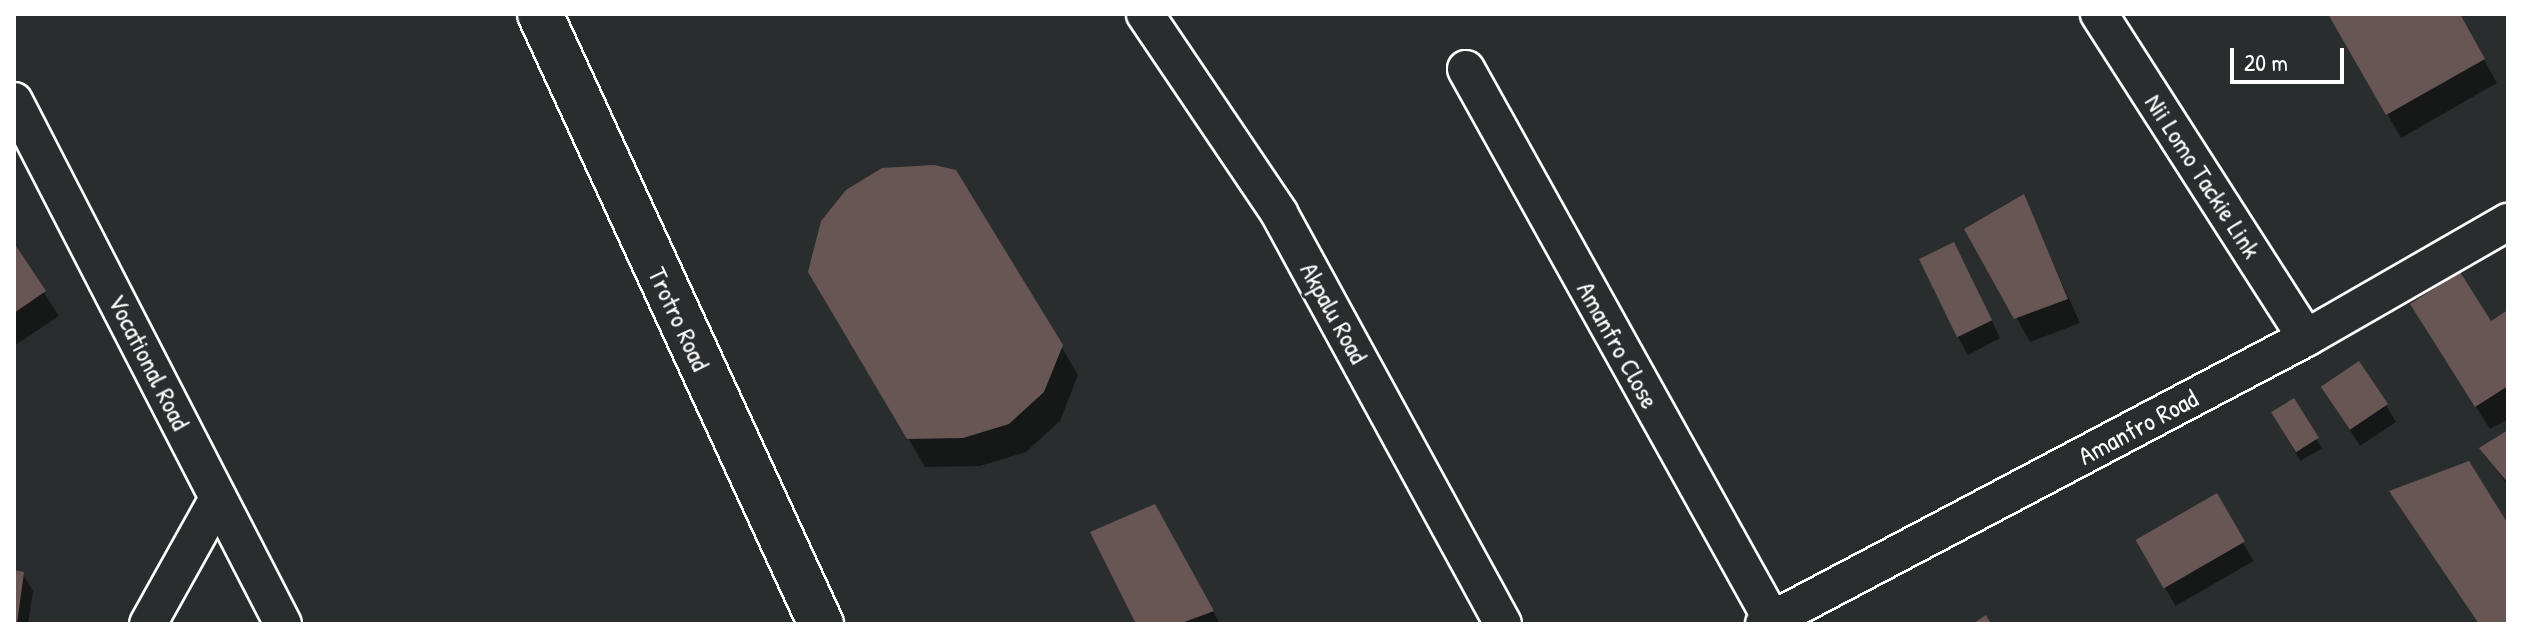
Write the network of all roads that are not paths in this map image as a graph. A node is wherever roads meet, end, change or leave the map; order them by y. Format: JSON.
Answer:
{"nodes":[{"id":1,"x":540,"y":14,"type":"edge"},
{"id":2,"x":1145,"y":14,"type":"edge"},
{"id":3,"x":2099,"y":14,"type":"edge"},
{"id":4,"x":1466,"y":69,"type":"dead end"},
{"id":5,"x":14,"y":101,"type":"edge"},
{"id":6,"x":2508,"y":222,"type":"edge"},
{"id":7,"x":2306,"y":338,"type":"junction"},
{"id":8,"x":218,"y":498,"type":"junction"},
{"id":9,"x":1768,"y":622,"type":"edge"},
{"id":10,"x":148,"y":624,"type":"edge"},
{"id":11,"x":283,"y":624,"type":"edge"},
{"id":12,"x":821,"y":624,"type":"edge"},
{"id":13,"x":1503,"y":624,"type":"edge"}],
"edges":[{"from":1,"to":12,"type":"street","name":"Trotro Road"},
{"from":2,"to":13,"type":"street","name":"Akpalu Road"},
{"from":3,"to":7,"type":"street","name":"Nii Lomo Tackie Link"},
{"from":4,"to":9,"type":"street","name":"Amanfro Close"},
{"from":5,"to":8,"type":"street","name":"Vocational Road"},
{"from":6,"to":7,"type":"street","name":"Amanfro Road"},
{"from":7,"to":9,"type":"street","name":"Amanfro Road"},
{"from":8,"to":10,"type":"street"},
{"from":8,"to":11,"type":"street","name":"Vocational Road"}]}
